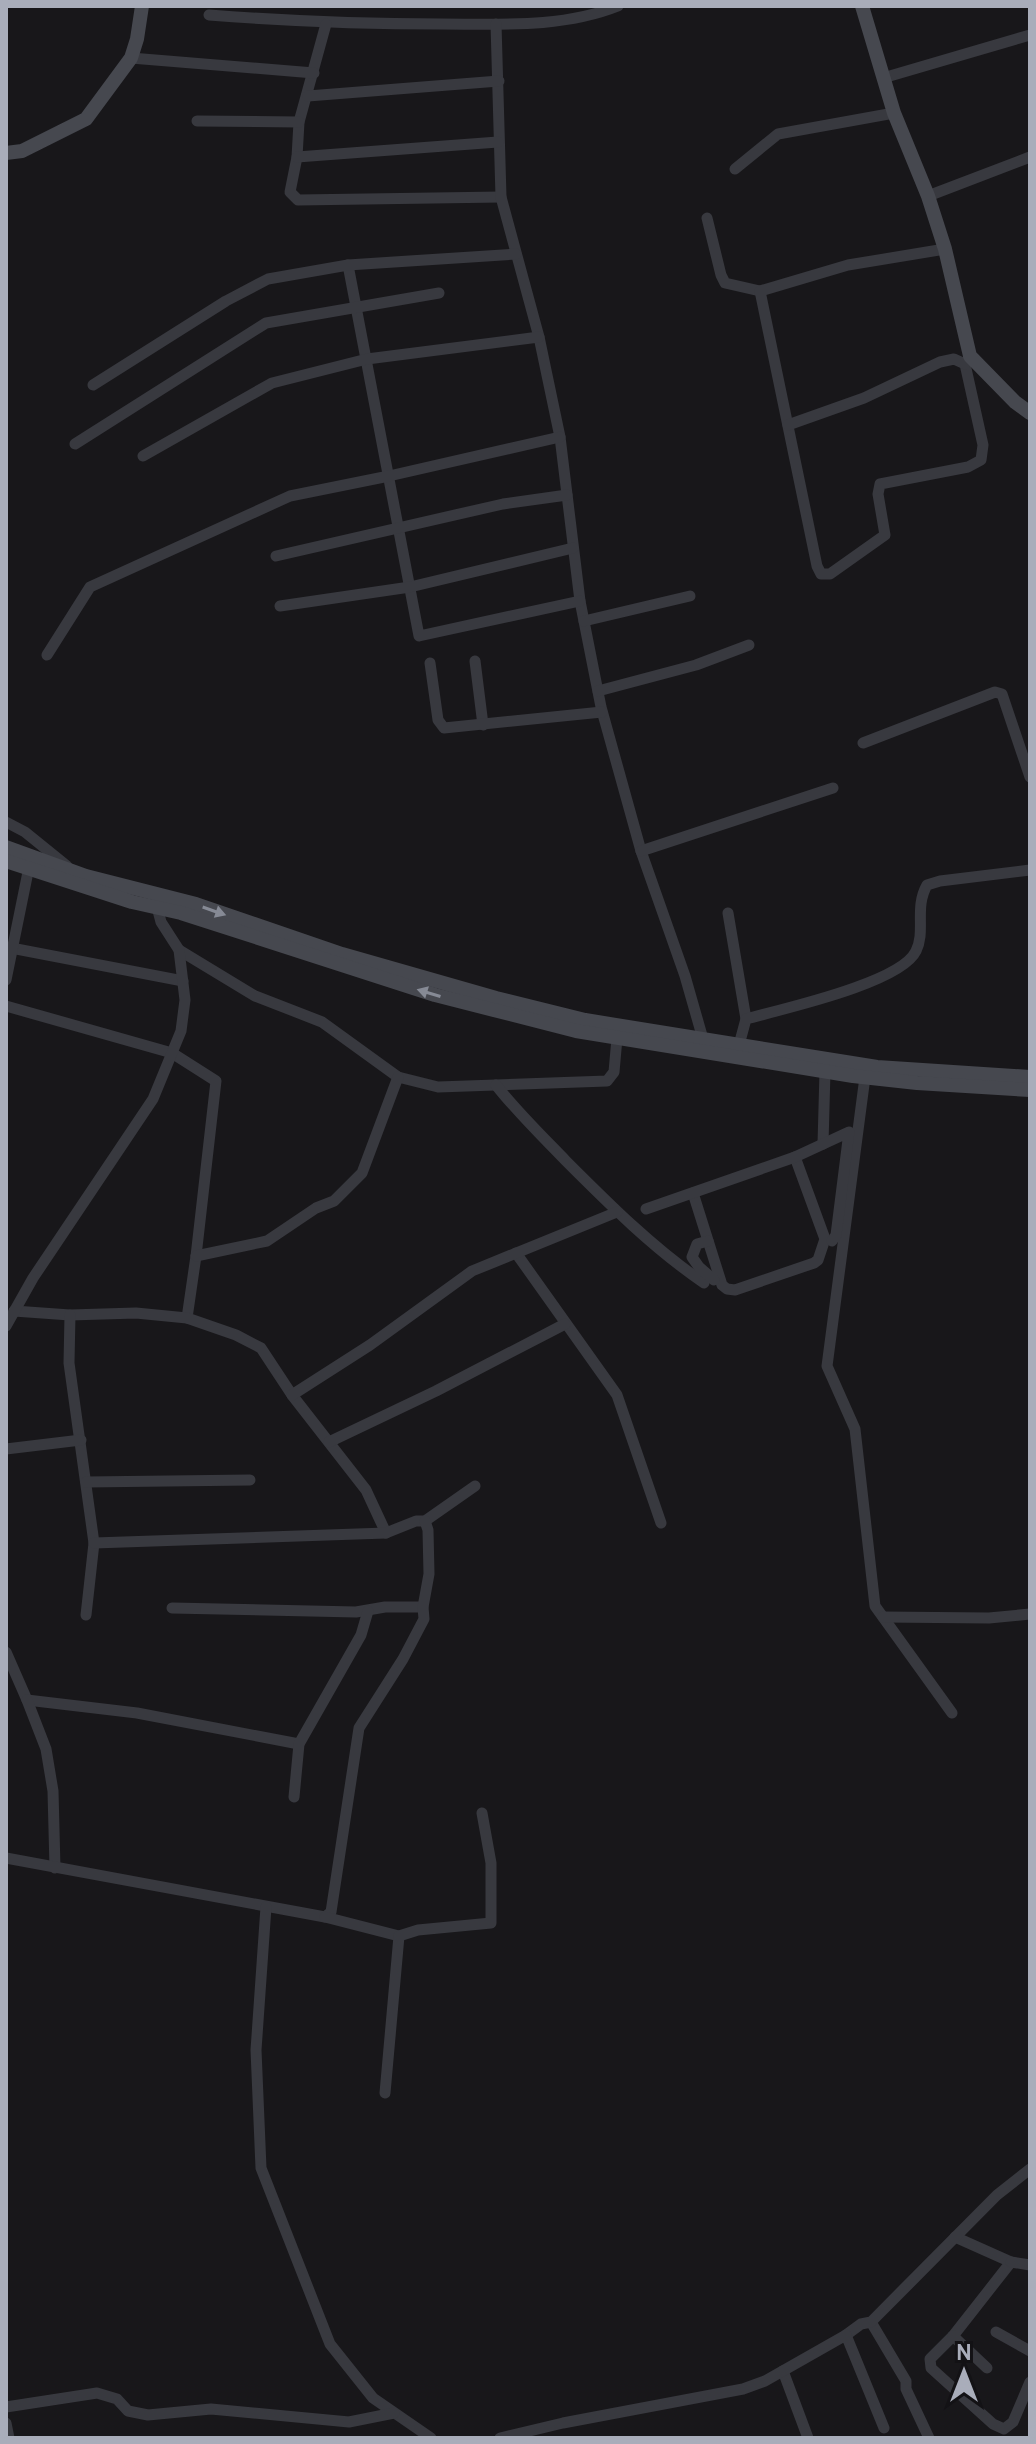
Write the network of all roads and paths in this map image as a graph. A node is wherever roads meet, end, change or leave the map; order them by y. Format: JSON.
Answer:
{"nodes":[{"id":1,"x":142,"y":6,"type":"edge"},
{"id":2,"x":618,"y":6,"type":"edge"},
{"id":3,"x":862,"y":6,"type":"edge"},
{"id":4,"x":209,"y":15,"type":"dead end"},
{"id":5,"x":326,"y":24,"type":"junction"},
{"id":6,"x":496,"y":24,"type":"junction"},
{"id":7,"x":1030,"y":35,"type":"edge"},
{"id":8,"x":131,"y":58,"type":"junction"},
{"id":9,"x":314,"y":73,"type":"junction"},
{"id":10,"x":883,"y":78,"type":"junction"},
{"id":11,"x":499,"y":81,"type":"junction"},
{"id":12,"x":308,"y":96,"type":"junction"},
{"id":13,"x":894,"y":113,"type":"junction"},
{"id":14,"x":197,"y":121,"type":"dead end"},
{"id":15,"x":299,"y":122,"type":"junction"},
{"id":16,"x":498,"y":142,"type":"junction"},
{"id":17,"x":6,"y":153,"type":"edge"},
{"id":18,"x":297,"y":157,"type":"junction"},
{"id":19,"x":1030,"y":157,"type":"edge"},
{"id":20,"x":735,"y":169,"type":"dead end"},
{"id":21,"x":928,"y":196,"type":"junction"},
{"id":22,"x":501,"y":197,"type":"junction"},
{"id":23,"x":707,"y":218,"type":"dead end"},
{"id":24,"x":945,"y":249,"type":"junction"},
{"id":25,"x":516,"y":254,"type":"junction"},
{"id":26,"x":348,"y":265,"type":"junction"},
{"id":27,"x":760,"y":291,"type":"junction"},
{"id":28,"x":439,"y":293,"type":"dead end"},
{"id":29,"x":357,"y":307,"type":"junction"},
{"id":30,"x":539,"y":337,"type":"junction"},
{"id":31,"x":367,"y":359,"type":"junction"},
{"id":32,"x":968,"y":360,"type":"junction"},
{"id":33,"x":93,"y":385,"type":"dead end"},
{"id":34,"x":1030,"y":413,"type":"edge"},
{"id":35,"x":788,"y":425,"type":"junction"},
{"id":36,"x":560,"y":437,"type":"junction"},
{"id":37,"x":75,"y":444,"type":"dead end"},
{"id":38,"x":143,"y":456,"type":"dead end"},
{"id":39,"x":389,"y":476,"type":"junction"},
{"id":40,"x":567,"y":495,"type":"junction"},
{"id":41,"x":399,"y":528,"type":"junction"},
{"id":42,"x":573,"y":548,"type":"junction"},
{"id":43,"x":276,"y":556,"type":"dead end"},
{"id":44,"x":410,"y":587,"type":"junction"},
{"id":45,"x":690,"y":596,"type":"dead end"},
{"id":46,"x":580,"y":601,"type":"junction"},
{"id":47,"x":280,"y":606,"type":"dead end"},
{"id":48,"x":584,"y":621,"type":"junction"},
{"id":49,"x":749,"y":645,"type":"dead end"},
{"id":50,"x":47,"y":655,"type":"dead end"},
{"id":51,"x":475,"y":661,"type":"dead end"},
{"id":52,"x":430,"y":663,"type":"dead end"},
{"id":53,"x":598,"y":691,"type":"junction"},
{"id":54,"x":602,"y":712,"type":"junction"},
{"id":55,"x":483,"y":725,"type":"junction"},
{"id":56,"x":863,"y":743,"type":"dead end"},
{"id":57,"x":1030,"y":777,"type":"edge"},
{"id":58,"x":833,"y":788,"type":"dead end"},
{"id":59,"x":6,"y":822,"type":"edge"},
{"id":60,"x":25,"y":832,"type":"junction"},
{"id":61,"x":6,"y":835,"type":"edge"},
{"id":62,"x":6,"y":847,"type":"edge"},
{"id":63,"x":641,"y":851,"type":"junction"},
{"id":64,"x":6,"y":861,"type":"edge"},
{"id":65,"x":29,"y":867,"type":"junction"},
{"id":66,"x":71,"y":869,"type":"junction"},
{"id":67,"x":1030,"y":870,"type":"edge"},
{"id":68,"x":110,"y":888,"type":"junction"},
{"id":69,"x":156,"y":901,"type":"junction"},
{"id":70,"x":728,"y":913,"type":"dead end"},
{"id":71,"x":10,"y":948,"type":"edge"},
{"id":72,"x":179,"y":950,"type":"junction"},
{"id":73,"x":6,"y":980,"type":"edge"},
{"id":74,"x":183,"y":981,"type":"junction"},
{"id":75,"x":6,"y":1006,"type":"edge"},
{"id":76,"x":746,"y":1019,"type":"junction"},
{"id":77,"x":644,"y":1036,"type":"junction"},
{"id":78,"x":617,"y":1038,"type":"junction"},
{"id":79,"x":703,"y":1039,"type":"junction"},
{"id":80,"x":739,"y":1045,"type":"junction"},
{"id":81,"x":172,"y":1053,"type":"junction"},
{"id":82,"x":786,"y":1059,"type":"junction"},
{"id":83,"x":825,"y":1071,"type":"junction"},
{"id":84,"x":398,"y":1077,"type":"junction"},
{"id":85,"x":865,"y":1077,"type":"junction"},
{"id":86,"x":1030,"y":1077,"type":"edge"},
{"id":87,"x":496,"y":1085,"type":"junction"},
{"id":88,"x":1030,"y":1090,"type":"edge"},
{"id":89,"x":823,"y":1144,"type":"junction"},
{"id":90,"x":795,"y":1157,"type":"junction"},
{"id":91,"x":693,"y":1193,"type":"junction"},
{"id":92,"x":646,"y":1209,"type":"dead end"},
{"id":93,"x":617,"y":1212,"type":"junction"},
{"id":94,"x":708,"y":1241,"type":"junction"},
{"id":95,"x":832,"y":1241,"type":"dead end"},
{"id":96,"x":516,"y":1253,"type":"junction"},
{"id":97,"x":196,"y":1256,"type":"junction"},
{"id":98,"x":14,"y":1311,"type":"junction"},
{"id":99,"x":70,"y":1315,"type":"junction"},
{"id":100,"x":187,"y":1318,"type":"junction"},
{"id":101,"x":565,"y":1324,"type":"junction"},
{"id":102,"x":6,"y":1326,"type":"edge"},
{"id":103,"x":292,"y":1395,"type":"junction"},
{"id":104,"x":81,"y":1440,"type":"junction"},
{"id":105,"x":329,"y":1442,"type":"junction"},
{"id":106,"x":6,"y":1449,"type":"edge"},
{"id":107,"x":250,"y":1480,"type":"dead end"},
{"id":108,"x":86,"y":1482,"type":"junction"},
{"id":109,"x":475,"y":1486,"type":"dead end"},
{"id":110,"x":425,"y":1521,"type":"junction"},
{"id":111,"x":661,"y":1523,"type":"dead end"},
{"id":112,"x":386,"y":1533,"type":"junction"},
{"id":113,"x":94,"y":1543,"type":"junction"},
{"id":114,"x":423,"y":1607,"type":"junction"},
{"id":115,"x":172,"y":1608,"type":"dead end"},
{"id":116,"x":368,"y":1611,"type":"junction"},
{"id":117,"x":1030,"y":1614,"type":"edge"},
{"id":118,"x":86,"y":1615,"type":"dead end"},
{"id":119,"x":883,"y":1617,"type":"junction"},
{"id":120,"x":6,"y":1652,"type":"edge"},
{"id":121,"x":27,"y":1700,"type":"junction"},
{"id":122,"x":952,"y":1713,"type":"dead end"},
{"id":123,"x":299,"y":1744,"type":"junction"},
{"id":124,"x":294,"y":1797,"type":"dead end"},
{"id":125,"x":482,"y":1813,"type":"dead end"},
{"id":126,"x":6,"y":1858,"type":"edge"},
{"id":127,"x":55,"y":1868,"type":"junction"},
{"id":128,"x":266,"y":1907,"type":"junction"},
{"id":129,"x":325,"y":1917,"type":"junction"},
{"id":130,"x":399,"y":1936,"type":"junction"},
{"id":131,"x":385,"y":2093,"type":"dead end"},
{"id":132,"x":1030,"y":2169,"type":"edge"},
{"id":133,"x":955,"y":2237,"type":"junction"},
{"id":134,"x":1011,"y":2262,"type":"junction"},
{"id":135,"x":1030,"y":2265,"type":"edge"},
{"id":136,"x":871,"y":2322,"type":"junction"},
{"id":137,"x":996,"y":2332,"type":"dead end"},
{"id":138,"x":846,"y":2335,"type":"junction"},
{"id":139,"x":953,"y":2336,"type":"junction"},
{"id":140,"x":1030,"y":2351,"type":"edge"},
{"id":141,"x":987,"y":2368,"type":"dead end"},
{"id":142,"x":783,"y":2371,"type":"junction"},
{"id":143,"x":1030,"y":2382,"type":"edge"},
{"id":144,"x":6,"y":2407,"type":"edge"},
{"id":145,"x":394,"y":2413,"type":"junction"},
{"id":146,"x":6,"y":2423,"type":"edge"},
{"id":147,"x":884,"y":2428,"type":"dead end"},
{"id":148,"x":9,"y":2438,"type":"edge"},
{"id":149,"x":431,"y":2438,"type":"edge"},
{"id":150,"x":500,"y":2438,"type":"edge"},
{"id":151,"x":808,"y":2438,"type":"edge"},
{"id":152,"x":929,"y":2438,"type":"edge"}],
"edges":[{"from":1,"to":8,"type":"main road"},
{"from":2,"to":6,"type":"street"},
{"from":3,"to":10,"type":"main road"},
{"from":4,"to":5,"type":"street"},
{"from":5,"to":6,"type":"street"},
{"from":5,"to":9,"type":"street"},
{"from":6,"to":11,"type":"street"},
{"from":7,"to":10,"type":"street"},
{"from":8,"to":9,"type":"street"},
{"from":8,"to":17,"type":"main road"},
{"from":9,"to":12,"type":"street"},
{"from":10,"to":13,"type":"main road"},
{"from":11,"to":12,"type":"street"},
{"from":11,"to":16,"type":"street"},
{"from":12,"to":15,"type":"street"},
{"from":13,"to":20,"type":"street"},
{"from":13,"to":21,"type":"main road"},
{"from":14,"to":15,"type":"street"},
{"from":15,"to":18,"type":"street"},
{"from":16,"to":18,"type":"street"},
{"from":16,"to":22,"type":"street"},
{"from":18,"to":22,"type":"street"},
{"from":19,"to":21,"type":"street"},
{"from":21,"to":24,"type":"main road"},
{"from":22,"to":25,"type":"street"},
{"from":23,"to":27,"type":"street"},
{"from":24,"to":27,"type":"street"},
{"from":24,"to":32,"type":"main road"},
{"from":25,"to":26,"type":"street"},
{"from":25,"to":30,"type":"street"},
{"from":26,"to":29,"type":"street"},
{"from":26,"to":33,"type":"street"},
{"from":27,"to":35,"type":"street"},
{"from":28,"to":29,"type":"street"},
{"from":29,"to":31,"type":"street"},
{"from":29,"to":37,"type":"street"},
{"from":30,"to":31,"type":"street"},
{"from":30,"to":36,"type":"street"},
{"from":31,"to":38,"type":"street"},
{"from":31,"to":39,"type":"street"},
{"from":32,"to":34,"type":"main road"},
{"from":32,"to":35,"type":"street"},
{"from":32,"to":35,"type":"street"},
{"from":36,"to":39,"type":"street"},
{"from":36,"to":40,"type":"street"},
{"from":39,"to":41,"type":"street"},
{"from":39,"to":50,"type":"street"},
{"from":40,"to":41,"type":"street"},
{"from":40,"to":42,"type":"street"},
{"from":41,"to":43,"type":"street"},
{"from":41,"to":44,"type":"street"},
{"from":42,"to":44,"type":"street"},
{"from":42,"to":46,"type":"street"},
{"from":44,"to":46,"type":"street"},
{"from":44,"to":47,"type":"street"},
{"from":45,"to":48,"type":"street"},
{"from":46,"to":48,"type":"street"},
{"from":48,"to":53,"type":"street"},
{"from":49,"to":53,"type":"street"},
{"from":51,"to":55,"type":"street"},
{"from":52,"to":55,"type":"street"},
{"from":53,"to":54,"type":"street"},
{"from":54,"to":55,"type":"street"},
{"from":54,"to":63,"type":"street"},
{"from":56,"to":57,"type":"street"},
{"from":58,"to":63,"type":"street"},
{"from":59,"to":60,"type":"street"},
{"from":60,"to":61,"type":"street"},
{"from":60,"to":66,"type":"street"},
{"from":62,"to":66,"type":"main road"},
{"from":63,"to":79,"type":"street"},
{"from":64,"to":65,"type":"main road"},
{"from":65,"to":68,"type":"main road"},
{"from":65,"to":71,"type":"street"},
{"from":66,"to":68,"type":"main road"},
{"from":67,"to":76,"type":"street"},
{"from":68,"to":69,"type":"main road"},
{"from":69,"to":72,"type":"street"},
{"from":69,"to":77,"type":"main road","one_way":true},
{"from":78,"to":69,"type":"main road","one_way":true},
{"from":70,"to":76,"type":"street"},
{"from":71,"to":73,"type":"street"},
{"from":71,"to":74,"type":"street"},
{"from":72,"to":74,"type":"street"},
{"from":72,"to":84,"type":"street"},
{"from":74,"to":81,"type":"street"},
{"from":75,"to":81,"type":"street"},
{"from":76,"to":80,"type":"street"},
{"from":77,"to":78,"type":"main road"},
{"from":77,"to":79,"type":"main road"},
{"from":77,"to":82,"type":"main road"},
{"from":78,"to":87,"type":"street"},
{"from":79,"to":80,"type":"main road"},
{"from":80,"to":82,"type":"main road"},
{"from":81,"to":97,"type":"street"},
{"from":81,"to":98,"type":"street"},
{"from":82,"to":83,"type":"main road"},
{"from":82,"to":86,"type":"main road"},
{"from":83,"to":85,"type":"main road"},
{"from":83,"to":89,"type":"street"},
{"from":84,"to":87,"type":"street"},
{"from":84,"to":97,"type":"street"},
{"from":85,"to":88,"type":"main road"},
{"from":85,"to":119,"type":"street"},
{"from":87,"to":93,"type":"street"},
{"from":89,"to":90,"type":"street"},
{"from":89,"to":95,"type":"street"},
{"from":90,"to":91,"type":"street"},
{"from":90,"to":94,"type":"street"},
{"from":91,"to":92,"type":"street"},
{"from":91,"to":94,"type":"street"},
{"from":93,"to":94,"type":"street"},
{"from":93,"to":96,"type":"street"},
{"from":96,"to":101,"type":"street"},
{"from":96,"to":103,"type":"street"},
{"from":97,"to":100,"type":"street"},
{"from":98,"to":99,"type":"street"},
{"from":98,"to":102,"type":"street"},
{"from":99,"to":100,"type":"street"},
{"from":99,"to":104,"type":"street"},
{"from":100,"to":103,"type":"street"},
{"from":101,"to":105,"type":"street"},
{"from":101,"to":111,"type":"street"},
{"from":103,"to":105,"type":"street"},
{"from":104,"to":106,"type":"street"},
{"from":104,"to":108,"type":"street"},
{"from":105,"to":112,"type":"street"},
{"from":107,"to":108,"type":"street"},
{"from":108,"to":113,"type":"street"},
{"from":109,"to":110,"type":"street"},
{"from":110,"to":112,"type":"street"},
{"from":110,"to":114,"type":"street"},
{"from":112,"to":113,"type":"street"},
{"from":113,"to":118,"type":"street"},
{"from":114,"to":116,"type":"street"},
{"from":114,"to":129,"type":"street"},
{"from":115,"to":116,"type":"street"},
{"from":116,"to":123,"type":"street"},
{"from":117,"to":119,"type":"street"},
{"from":119,"to":122,"type":"street"},
{"from":120,"to":121,"type":"street"},
{"from":121,"to":123,"type":"street"},
{"from":121,"to":127,"type":"street"},
{"from":123,"to":124,"type":"street"},
{"from":125,"to":130,"type":"street"},
{"from":126,"to":127,"type":"street"},
{"from":127,"to":128,"type":"street"},
{"from":128,"to":129,"type":"street"},
{"from":128,"to":145,"type":"street"},
{"from":129,"to":130,"type":"street"},
{"from":130,"to":131,"type":"street"},
{"from":132,"to":133,"type":"street"},
{"from":133,"to":134,"type":"street"},
{"from":133,"to":136,"type":"street"},
{"from":134,"to":135,"type":"street"},
{"from":134,"to":139,"type":"street"},
{"from":136,"to":138,"type":"street"},
{"from":136,"to":152,"type":"street"},
{"from":137,"to":140,"type":"street"},
{"from":138,"to":142,"type":"street"},
{"from":138,"to":147,"type":"street"},
{"from":139,"to":141,"type":"street"},
{"from":139,"to":143,"type":"street"},
{"from":142,"to":150,"type":"street"},
{"from":142,"to":151,"type":"street"},
{"from":144,"to":145,"type":"street"},
{"from":145,"to":149,"type":"street"},
{"from":146,"to":148,"type":"street"}]}
